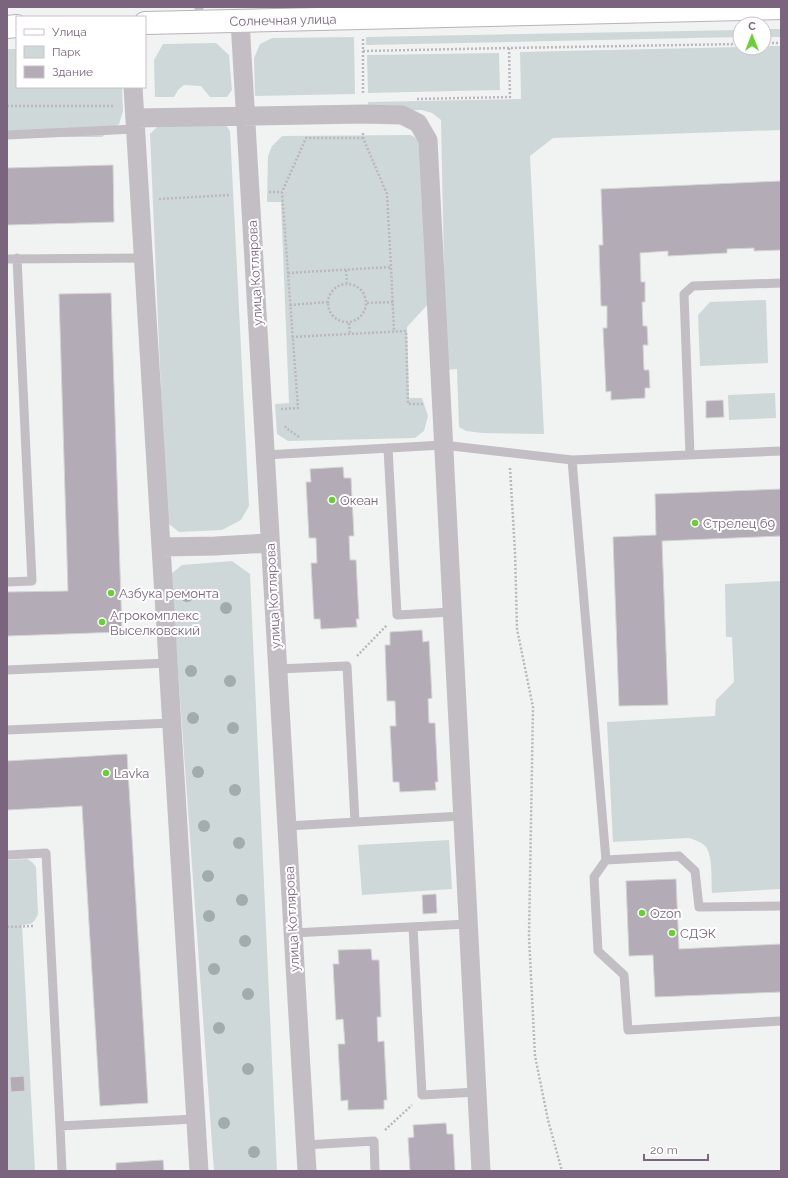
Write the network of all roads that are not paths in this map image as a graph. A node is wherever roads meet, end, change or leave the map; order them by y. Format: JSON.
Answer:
{"nodes":[{"id":1,"x":781,"y":8,"type":"edge"},
{"id":2,"x":497,"y":11,"type":"edge"},
{"id":3,"x":199,"y":14,"type":"edge"},
{"id":4,"x":240,"y":21,"type":"junction"},
{"id":5,"x":146,"y":23,"type":"edge"},
{"id":6,"x":133,"y":88,"type":"edge"},
{"id":7,"x":246,"y":116,"type":"junction"},
{"id":8,"x":134,"y":118,"type":"junction"},
{"id":9,"x":7,"y":135,"type":"edge"},
{"id":10,"x":7,"y":258,"type":"edge"},
{"id":11,"x":17,"y":258,"type":"junction"},
{"id":12,"x":143,"y":258,"type":"junction"},
{"id":13,"x":781,"y":283,"type":"edge"},
{"id":14,"x":443,"y":446,"type":"junction"},
{"id":15,"x":388,"y":448,"type":"junction"},
{"id":16,"x":781,"y":451,"type":"edge"},
{"id":17,"x":265,"y":455,"type":"junction"},
{"id":18,"x":690,"y":455,"type":"junction"},
{"id":19,"x":572,"y":460,"type":"junction"},
{"id":20,"x":270,"y":543,"type":"junction"},
{"id":21,"x":161,"y":547,"type":"junction"},
{"id":22,"x":7,"y":582,"type":"edge"},
{"id":23,"x":452,"y":612,"type":"junction"},
{"id":24,"x":168,"y":663,"type":"junction"},
{"id":25,"x":278,"y":669,"type":"junction"},
{"id":26,"x":7,"y":670,"type":"edge"},
{"id":27,"x":171,"y":723,"type":"junction"},
{"id":28,"x":7,"y":730,"type":"edge"},
{"id":29,"x":462,"y":816,"type":"junction"},
{"id":30,"x":355,"y":822,"type":"junction"},
{"id":31,"x":287,"y":826,"type":"junction"},
{"id":32,"x":7,"y":855,"type":"edge"},
{"id":33,"x":606,"y":860,"type":"junction"},
{"id":34,"x":781,"y":906,"type":"edge"},
{"id":35,"x":468,"y":924,"type":"junction"},
{"id":36,"x":413,"y":927,"type":"junction"},
{"id":37,"x":293,"y":933,"type":"junction"},
{"id":38,"x":781,"y":1021,"type":"edge"},
{"id":39,"x":477,"y":1092,"type":"junction"},
{"id":40,"x":195,"y":1119,"type":"junction"},
{"id":41,"x":60,"y":1126,"type":"junction"},
{"id":42,"x":305,"y":1144,"type":"junction"},
{"id":43,"x":62,"y":1171,"type":"edge"},
{"id":44,"x":199,"y":1171,"type":"edge"},
{"id":45,"x":306,"y":1171,"type":"edge"},
{"id":46,"x":375,"y":1171,"type":"edge"},
{"id":47,"x":481,"y":1171,"type":"edge"}],
"edges":[{"from":1,"to":2,"type":"main road","name":"Солнечная улица"},
{"from":2,"to":4,"type":"main road","name":"Солнечная улица"},
{"from":3,"to":4,"type":"main road","name":"Солнечная улица"},
{"from":3,"to":5,"type":"main road","name":"Солнечная улица"},
{"from":4,"to":7,"type":"street","name":"улица Котлярова"},
{"from":6,"to":8,"type":"street"},
{"from":7,"to":8,"type":"street"},
{"from":7,"to":14,"type":"street"},
{"from":7,"to":17,"type":"street","name":"улица Котлярова"},
{"from":8,"to":9,"type":"lane"},
{"from":8,"to":12,"type":"street"},
{"from":10,"to":11,"type":"lane"},
{"from":11,"to":12,"type":"lane"},
{"from":11,"to":22,"type":"lane"},
{"from":12,"to":21,"type":"street"},
{"from":13,"to":18,"type":"lane"},
{"from":14,"to":15,"type":"lane"},
{"from":14,"to":19,"type":"lane"},
{"from":14,"to":23,"type":"street"},
{"from":15,"to":17,"type":"lane"},
{"from":15,"to":23,"type":"lane"},
{"from":16,"to":18,"type":"lane"},
{"from":17,"to":20,"type":"street","name":"улица Котлярова"},
{"from":18,"to":19,"type":"lane"},
{"from":19,"to":33,"type":"lane"},
{"from":20,"to":21,"type":"street"},
{"from":20,"to":25,"type":"street","name":"улица Котлярова"},
{"from":21,"to":24,"type":"street"},
{"from":23,"to":29,"type":"street"},
{"from":24,"to":26,"type":"lane"},
{"from":24,"to":27,"type":"street"},
{"from":25,"to":30,"type":"lane"},
{"from":25,"to":31,"type":"street","name":"улица Котлярова"},
{"from":27,"to":28,"type":"lane"},
{"from":27,"to":40,"type":"street"},
{"from":29,"to":30,"type":"lane"},
{"from":29,"to":35,"type":"street"},
{"from":30,"to":31,"type":"lane"},
{"from":31,"to":37,"type":"street","name":"улица Котлярова"},
{"from":32,"to":41,"type":"lane"},
{"from":33,"to":34,"type":"lane"},
{"from":33,"to":38,"type":"lane"},
{"from":35,"to":36,"type":"lane"},
{"from":35,"to":39,"type":"street"},
{"from":36,"to":37,"type":"lane"},
{"from":36,"to":39,"type":"lane"},
{"from":37,"to":42,"type":"street","name":"улица Котлярова"},
{"from":39,"to":47,"type":"street"},
{"from":40,"to":41,"type":"lane"},
{"from":40,"to":44,"type":"street"},
{"from":41,"to":43,"type":"lane"},
{"from":42,"to":45,"type":"street","name":"улица Котлярова"},
{"from":42,"to":46,"type":"lane"}]}
